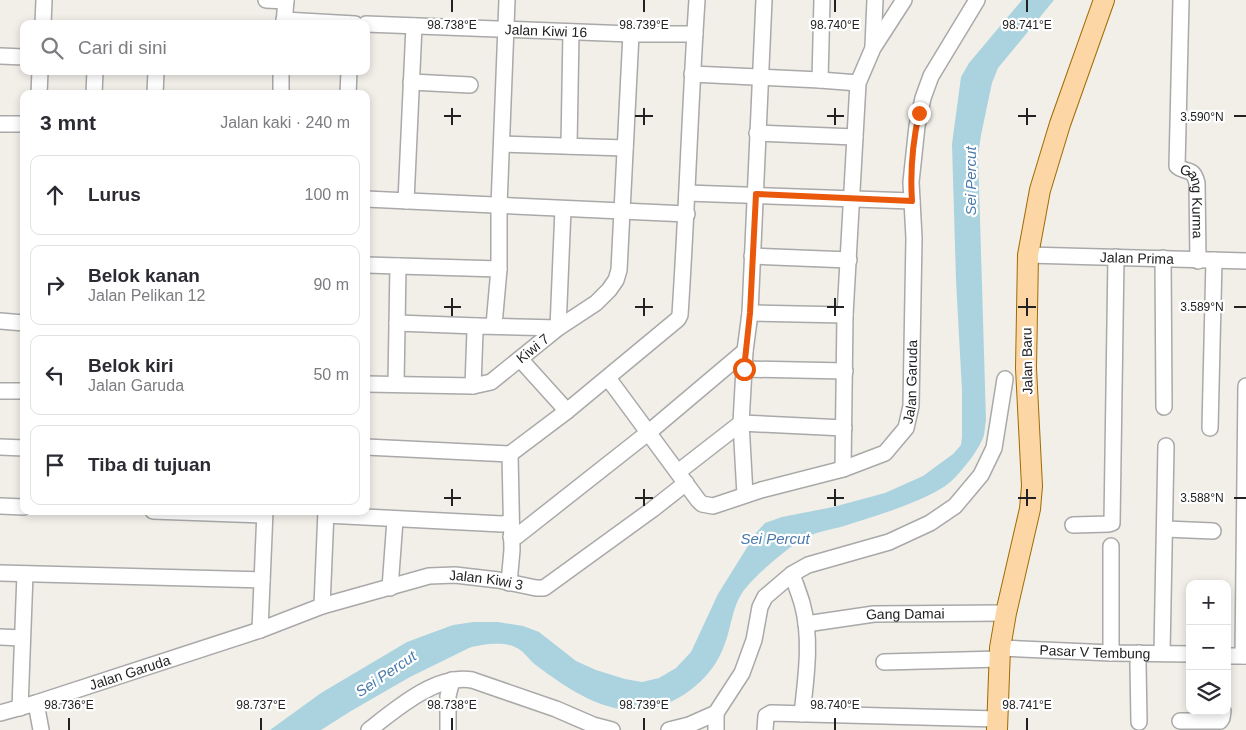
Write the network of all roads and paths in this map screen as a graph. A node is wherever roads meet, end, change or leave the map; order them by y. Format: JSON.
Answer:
{"nodes":[{"id":1,"x":44,"y":0,"type":"edge"},
{"id":2,"x":266,"y":0,"type":"edge"},
{"id":3,"x":286,"y":0,"type":"edge"},
{"id":4,"x":507,"y":0,"type":"edge"},
{"id":5,"x":697,"y":0,"type":"edge"},
{"id":6,"x":764,"y":0,"type":"edge"},
{"id":7,"x":822,"y":0,"type":"edge"},
{"id":8,"x":875,"y":0,"type":"edge"},
{"id":9,"x":904,"y":0,"type":"edge"},
{"id":10,"x":978,"y":0,"type":"edge"},
{"id":11,"x":1104,"y":0,"type":"edge"},
{"id":12,"x":1181,"y":0,"type":"edge"},
{"id":13,"x":43,"y":20,"type":"edge"},
{"id":14,"x":284,"y":20,"type":"edge"},
{"id":15,"x":370,"y":24,"type":"edge"},
{"id":16,"x":414,"y":26,"type":"junction"},
{"id":17,"x":506,"y":29,"type":"junction"},
{"id":18,"x":571,"y":32,"type":"junction"},
{"id":19,"x":631,"y":34,"type":"junction"},
{"id":20,"x":695,"y":34,"type":"junction"},
{"id":21,"x":873,"y":48,"type":"junction"},
{"id":22,"x":0,"y":56,"type":"edge"},
{"id":23,"x":20,"y":57,"type":"edge"},
{"id":24,"x":692,"y":74,"type":"junction"},
{"id":25,"x":40,"y":75,"type":"edge"},
{"id":26,"x":95,"y":75,"type":"edge"},
{"id":27,"x":156,"y":75,"type":"edge"},
{"id":28,"x":282,"y":75,"type":"edge"},
{"id":29,"x":350,"y":75,"type":"edge"},
{"id":30,"x":760,"y":77,"type":"junction"},
{"id":31,"x":820,"y":80,"type":"junction"},
{"id":32,"x":411,"y":82,"type":"junction"},
{"id":33,"x":858,"y":84,"type":"junction"},
{"id":34,"x":470,"y":85,"type":"dead end"},
{"id":35,"x":39,"y":90,"type":"edge"},
{"id":36,"x":94,"y":90,"type":"edge"},
{"id":37,"x":155,"y":90,"type":"edge"},
{"id":38,"x":281,"y":90,"type":"edge"},
{"id":39,"x":348,"y":90,"type":"edge"},
{"id":40,"x":0,"y":124,"type":"edge"},
{"id":41,"x":20,"y":124,"type":"edge"},
{"id":42,"x":757,"y":133,"type":"junction"},
{"id":43,"x":855,"y":137,"type":"junction"},
{"id":44,"x":502,"y":144,"type":"junction"},
{"id":45,"x":569,"y":146,"type":"junction"},
{"id":46,"x":625,"y":148,"type":"junction"},
{"id":47,"x":688,"y":193,"type":"junction"},
{"id":48,"x":756,"y":194,"type":"junction"},
{"id":49,"x":853,"y":198,"type":"junction"},
{"id":50,"x":370,"y":199,"type":"edge"},
{"id":51,"x":406,"y":201,"type":"junction"},
{"id":52,"x":912,"y":201,"type":"junction"},
{"id":53,"x":499,"y":206,"type":"junction"},
{"id":54,"x":563,"y":208,"type":"junction"},
{"id":55,"x":622,"y":211,"type":"junction"},
{"id":56,"x":687,"y":214,"type":"junction"},
{"id":57,"x":1028,"y":255,"type":"junction"},
{"id":58,"x":752,"y":256,"type":"junction"},
{"id":59,"x":1116,"y":257,"type":"junction"},
{"id":60,"x":1163,"y":258,"type":"junction"},
{"id":61,"x":848,"y":260,"type":"junction"},
{"id":62,"x":1214,"y":260,"type":"junction"},
{"id":63,"x":1198,"y":261,"type":"junction"},
{"id":64,"x":1246,"y":261,"type":"edge"},
{"id":65,"x":370,"y":265,"type":"edge"},
{"id":66,"x":398,"y":266,"type":"junction"},
{"id":67,"x":499,"y":269,"type":"junction"},
{"id":68,"x":750,"y":313,"type":"junction"},
{"id":69,"x":845,"y":315,"type":"junction"},
{"id":70,"x":0,"y":321,"type":"edge"},
{"id":71,"x":20,"y":323,"type":"edge"},
{"id":72,"x":397,"y":323,"type":"junction"},
{"id":73,"x":494,"y":325,"type":"junction"},
{"id":74,"x":477,"y":326,"type":"junction"},
{"id":75,"x":558,"y":328,"type":"junction"},
{"id":76,"x":745,"y":351,"type":"junction"},
{"id":77,"x":520,"y":358,"type":"junction"},
{"id":78,"x":744,"y":369,"type":"junction"},
{"id":79,"x":844,"y":371,"type":"junction"},
{"id":80,"x":608,"y":378,"type":"junction"},
{"id":81,"x":1005,"y":379,"type":"dead end"},
{"id":82,"x":370,"y":384,"type":"edge"},
{"id":83,"x":396,"y":384,"type":"junction"},
{"id":84,"x":473,"y":386,"type":"junction"},
{"id":85,"x":1246,"y":386,"type":"edge"},
{"id":86,"x":0,"y":391,"type":"edge"},
{"id":87,"x":20,"y":391,"type":"edge"},
{"id":88,"x":1164,"y":407,"type":"dead end"},
{"id":89,"x":567,"y":411,"type":"junction"},
{"id":90,"x":740,"y":423,"type":"junction"},
{"id":91,"x":844,"y":428,"type":"junction"},
{"id":92,"x":1210,"y":428,"type":"dead end"},
{"id":93,"x":649,"y":432,"type":"junction"},
{"id":94,"x":1166,"y":446,"type":"dead end"},
{"id":95,"x":0,"y":447,"type":"edge"},
{"id":96,"x":370,"y":447,"type":"edge"},
{"id":97,"x":20,"y":448,"type":"edge"},
{"id":98,"x":510,"y":454,"type":"junction"},
{"id":99,"x":843,"y":469,"type":"junction"},
{"id":100,"x":682,"y":478,"type":"junction"},
{"id":101,"x":745,"y":495,"type":"junction"},
{"id":102,"x":0,"y":506,"type":"edge"},
{"id":103,"x":20,"y":507,"type":"edge"},
{"id":104,"x":264,"y":515,"type":"edge"},
{"id":105,"x":326,"y":515,"type":"edge"},
{"id":106,"x":346,"y":515,"type":"edge"},
{"id":107,"x":395,"y":520,"type":"junction"},
{"id":108,"x":511,"y":522,"type":"junction"},
{"id":109,"x":1073,"y":525,"type":"dead end"},
{"id":110,"x":1166,"y":529,"type":"junction"},
{"id":111,"x":1213,"y":530,"type":"dead end"},
{"id":112,"x":511,"y":537,"type":"junction"},
{"id":113,"x":1111,"y":546,"type":"dead end"},
{"id":114,"x":0,"y":573,"type":"edge"},
{"id":115,"x":25,"y":574,"type":"junction"},
{"id":116,"x":792,"y":574,"type":"junction"},
{"id":117,"x":262,"y":580,"type":"junction"},
{"id":118,"x":509,"y":582,"type":"junction"},
{"id":119,"x":390,"y":588,"type":"junction"},
{"id":120,"x":322,"y":606,"type":"junction"},
{"id":121,"x":1006,"y":613,"type":"junction"},
{"id":122,"x":806,"y":624,"type":"junction"},
{"id":123,"x":260,"y":630,"type":"junction"},
{"id":124,"x":0,"y":637,"type":"edge"},
{"id":125,"x":22,"y":638,"type":"junction"},
{"id":126,"x":1000,"y":653,"type":"junction"},
{"id":127,"x":1111,"y":653,"type":"junction"},
{"id":128,"x":1140,"y":653,"type":"junction"},
{"id":129,"x":1162,"y":654,"type":"junction"},
{"id":130,"x":1186,"y":654,"type":"edge"},
{"id":131,"x":1231,"y":656,"type":"edge"},
{"id":132,"x":1245,"y":656,"type":"edge"},
{"id":133,"x":884,"y":662,"type":"dead end"},
{"id":134,"x":452,"y":680,"type":"junction"},
{"id":135,"x":36,"y":703,"type":"junction"},
{"id":136,"x":20,"y":708,"type":"junction"},
{"id":137,"x":0,"y":713,"type":"edge"},
{"id":138,"x":716,"y":713,"type":"junction"},
{"id":139,"x":802,"y":714,"type":"junction"},
{"id":140,"x":1222,"y":715,"type":"edge"},
{"id":141,"x":1180,"y":721,"type":"dead end"},
{"id":142,"x":1139,"y":722,"type":"dead end"},
{"id":143,"x":997,"y":725,"type":"edge"},
{"id":144,"x":41,"y":730,"type":"edge"},
{"id":145,"x":369,"y":730,"type":"edge"},
{"id":146,"x":448,"y":730,"type":"edge"},
{"id":147,"x":612,"y":730,"type":"edge"},
{"id":148,"x":669,"y":730,"type":"edge"},
{"id":149,"x":716,"y":730,"type":"edge"},
{"id":150,"x":765,"y":730,"type":"edge"}],
"edges":[{"from":1,"to":13,"type":"street"},
{"from":2,"to":3,"type":"street"},
{"from":3,"to":14,"type":"street"},
{"from":4,"to":17,"type":"street"},
{"from":5,"to":20,"type":"street"},
{"from":6,"to":30,"type":"street"},
{"from":7,"to":31,"type":"street"},
{"from":8,"to":21,"type":"street"},
{"from":9,"to":21,"type":"street"},
{"from":10,"to":52,"type":"street","name":"Jalan Garuda"},
{"from":11,"to":57,"type":"main road","name":"Jalan Baru"},
{"from":12,"to":63,"type":"street","name":"Gang Kurma"},
{"from":15,"to":16,"type":"street","name":"Jalan Kiwi 16"},
{"from":16,"to":17,"type":"street","name":"Jalan Kiwi 16"},
{"from":16,"to":32,"type":"street"},
{"from":17,"to":18,"type":"street","name":"Jalan Kiwi 16"},
{"from":17,"to":44,"type":"street"},
{"from":18,"to":19,"type":"street","name":"Jalan Kiwi 16"},
{"from":18,"to":45,"type":"street"},
{"from":19,"to":20,"type":"street","name":"Jalan Kiwi 16"},
{"from":19,"to":46,"type":"street","name":"Kiwi 7"},
{"from":20,"to":24,"type":"street"},
{"from":21,"to":33,"type":"street"},
{"from":22,"to":23,"type":"street"},
{"from":24,"to":30,"type":"street"},
{"from":24,"to":47,"type":"street"},
{"from":25,"to":35,"type":"street"},
{"from":26,"to":36,"type":"street"},
{"from":27,"to":37,"type":"street"},
{"from":28,"to":38,"type":"street"},
{"from":29,"to":39,"type":"street"},
{"from":30,"to":31,"type":"street"},
{"from":30,"to":42,"type":"street"},
{"from":31,"to":33,"type":"street"},
{"from":32,"to":34,"type":"street"},
{"from":32,"to":51,"type":"street"},
{"from":33,"to":43,"type":"street"},
{"from":40,"to":41,"type":"street"},
{"from":42,"to":43,"type":"street"},
{"from":42,"to":48,"type":"street"},
{"from":43,"to":49,"type":"street"},
{"from":44,"to":45,"type":"street"},
{"from":44,"to":53,"type":"street"},
{"from":45,"to":46,"type":"street"},
{"from":46,"to":55,"type":"street","name":"Kiwi 7"},
{"from":47,"to":48,"type":"street"},
{"from":47,"to":56,"type":"street"},
{"from":48,"to":49,"type":"street"},
{"from":48,"to":58,"type":"street"},
{"from":49,"to":52,"type":"street"},
{"from":49,"to":61,"type":"street"},
{"from":50,"to":51,"type":"street"},
{"from":51,"to":53,"type":"street"},
{"from":52,"to":99,"type":"street","name":"Jalan Garuda"},
{"from":53,"to":54,"type":"street"},
{"from":53,"to":67,"type":"street"},
{"from":54,"to":55,"type":"street"},
{"from":54,"to":75,"type":"street"},
{"from":55,"to":56,"type":"street"},
{"from":55,"to":75,"type":"street","name":"Kiwi 7"},
{"from":56,"to":80,"type":"street"},
{"from":57,"to":59,"type":"street","name":"Jalan Prima"},
{"from":57,"to":121,"type":"main road","name":"Jalan Baru"},
{"from":58,"to":61,"type":"street"},
{"from":58,"to":68,"type":"street"},
{"from":59,"to":60,"type":"street","name":"Jalan Prima"},
{"from":59,"to":109,"type":"street"},
{"from":60,"to":63,"type":"street","name":"Jalan Prima"},
{"from":60,"to":88,"type":"street"},
{"from":61,"to":69,"type":"street"},
{"from":62,"to":63,"type":"street","name":"Jalan Prima"},
{"from":62,"to":64,"type":"street","name":"Jalan Prima"},
{"from":62,"to":92,"type":"street"},
{"from":65,"to":66,"type":"street"},
{"from":66,"to":67,"type":"street"},
{"from":66,"to":72,"type":"street"},
{"from":67,"to":73,"type":"street"},
{"from":68,"to":69,"type":"street"},
{"from":68,"to":76,"type":"street"},
{"from":69,"to":79,"type":"street"},
{"from":70,"to":71,"type":"street"},
{"from":72,"to":74,"type":"street"},
{"from":72,"to":83,"type":"street"},
{"from":73,"to":74,"type":"street"},
{"from":73,"to":75,"type":"street"},
{"from":74,"to":84,"type":"street"},
{"from":75,"to":77,"type":"street","name":"Kiwi 7"},
{"from":76,"to":78,"type":"street"},
{"from":76,"to":93,"type":"street"},
{"from":77,"to":84,"type":"street","name":"Kiwi 7"},
{"from":77,"to":89,"type":"street"},
{"from":78,"to":79,"type":"street"},
{"from":78,"to":90,"type":"street"},
{"from":79,"to":91,"type":"street"},
{"from":80,"to":89,"type":"street"},
{"from":80,"to":93,"type":"street","name":"Jalan Garuda"},
{"from":81,"to":116,"type":"street"},
{"from":82,"to":83,"type":"street","name":"Kiwi 7"},
{"from":83,"to":84,"type":"street","name":"Kiwi 7"},
{"from":85,"to":132,"type":"street"},
{"from":86,"to":87,"type":"street"},
{"from":89,"to":98,"type":"street"},
{"from":90,"to":91,"type":"street"},
{"from":90,"to":100,"type":"street","name":"Jalan Kiwi 3"},
{"from":90,"to":101,"type":"street"},
{"from":91,"to":99,"type":"street"},
{"from":93,"to":100,"type":"street","name":"Jalan Garuda"},
{"from":93,"to":112,"type":"street"},
{"from":94,"to":110,"type":"street"},
{"from":95,"to":97,"type":"street"},
{"from":96,"to":98,"type":"street"},
{"from":98,"to":108,"type":"street"},
{"from":99,"to":101,"type":"street","name":"Jalan Garuda"},
{"from":100,"to":101,"type":"street","name":"Jalan Garuda"},
{"from":100,"to":118,"type":"street","name":"Jalan Kiwi 3"},
{"from":102,"to":103,"type":"street"},
{"from":104,"to":117,"type":"street"},
{"from":105,"to":120,"type":"street"},
{"from":106,"to":107,"type":"street"},
{"from":107,"to":108,"type":"street"},
{"from":107,"to":119,"type":"street"},
{"from":108,"to":112,"type":"street"},
{"from":110,"to":111,"type":"street"},
{"from":110,"to":129,"type":"street"},
{"from":112,"to":118,"type":"street"},
{"from":113,"to":127,"type":"street"},
{"from":114,"to":115,"type":"street"},
{"from":115,"to":117,"type":"street"},
{"from":115,"to":125,"type":"street"},
{"from":116,"to":122,"type":"street"},
{"from":116,"to":138,"type":"street"},
{"from":117,"to":123,"type":"street"},
{"from":118,"to":119,"type":"street","name":"Jalan Kiwi 3"},
{"from":119,"to":120,"type":"street","name":"Jalan Kiwi 3"},
{"from":120,"to":123,"type":"street","name":"Jalan Kiwi 3"},
{"from":121,"to":122,"type":"street","name":"Gang Damai"},
{"from":121,"to":126,"type":"main road","name":"Jalan Baru"},
{"from":122,"to":139,"type":"street"},
{"from":123,"to":135,"type":"street","name":"Jalan Garuda"},
{"from":124,"to":125,"type":"street"},
{"from":125,"to":136,"type":"street"},
{"from":126,"to":127,"type":"street","name":"Pasar V Tembung"},
{"from":126,"to":133,"type":"street","name":"Pasar V Tembung"},
{"from":126,"to":143,"type":"main road","name":"Jalan Baru"},
{"from":127,"to":128,"type":"street","name":"Pasar V Tembung"},
{"from":128,"to":129,"type":"street","name":"Pasar V Tembung"},
{"from":128,"to":142,"type":"street"},
{"from":129,"to":130,"type":"street","name":"Pasar V Tembung"},
{"from":131,"to":132,"type":"street"},
{"from":134,"to":145,"type":"street"},
{"from":134,"to":146,"type":"street"},
{"from":134,"to":147,"type":"street"},
{"from":135,"to":136,"type":"street","name":"Jalan Garuda"},
{"from":135,"to":144,"type":"street"},
{"from":136,"to":137,"type":"street","name":"Jalan Garuda"},
{"from":138,"to":148,"type":"street"},
{"from":138,"to":149,"type":"street"},
{"from":139,"to":143,"type":"street"},
{"from":139,"to":150,"type":"street"},
{"from":140,"to":141,"type":"street"}]}
